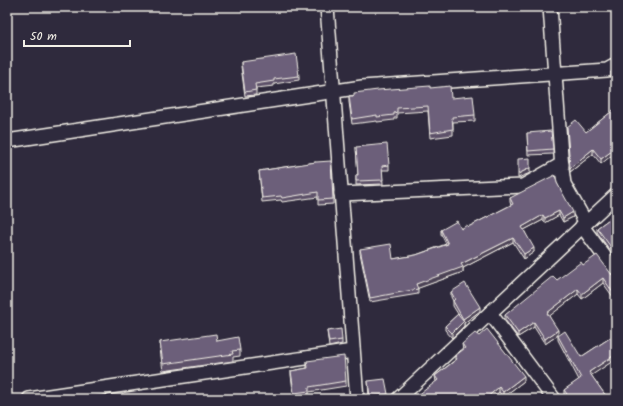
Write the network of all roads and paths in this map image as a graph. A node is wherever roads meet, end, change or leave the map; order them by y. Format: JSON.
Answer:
{"nodes":[{"id":1,"x":327,"y":7,"type":"edge"},
{"id":2,"x":550,"y":7,"type":"edge"},
{"id":3,"x":616,"y":65,"type":"edge"},
{"id":4,"x":556,"y":73,"type":"junction"},
{"id":5,"x":334,"y":92,"type":"junction"},
{"id":6,"x":7,"y":141,"type":"edge"},
{"id":7,"x":562,"y":164,"type":"junction"},
{"id":8,"x":341,"y":194,"type":"junction"},
{"id":9,"x":616,"y":195,"type":"edge"},
{"id":10,"x":584,"y":225,"type":"junction"},
{"id":11,"x":616,"y":272,"type":"edge"},
{"id":12,"x":490,"y":313,"type":"junction"},
{"id":13,"x":353,"y":351,"type":"junction"},
{"id":14,"x":29,"y":399,"type":"edge"},
{"id":15,"x":357,"y":399,"type":"edge"},
{"id":16,"x":399,"y":399,"type":"edge"},
{"id":17,"x":554,"y":399,"type":"edge"}],
"edges":[{"from":1,"to":5,"type":"street"},
{"from":2,"to":4,"type":"street"},
{"from":3,"to":4,"type":"street"},
{"from":4,"to":5,"type":"street"},
{"from":4,"to":7,"type":"street"},
{"from":5,"to":6,"type":"street"},
{"from":5,"to":8,"type":"street"},
{"from":7,"to":8,"type":"street"},
{"from":7,"to":10,"type":"street"},
{"from":8,"to":13,"type":"street"},
{"from":9,"to":10,"type":"street"},
{"from":10,"to":11,"type":"street"},
{"from":10,"to":12,"type":"street"},
{"from":12,"to":16,"type":"street"},
{"from":12,"to":17,"type":"street"},
{"from":13,"to":14,"type":"street"},
{"from":13,"to":15,"type":"street"}]}
